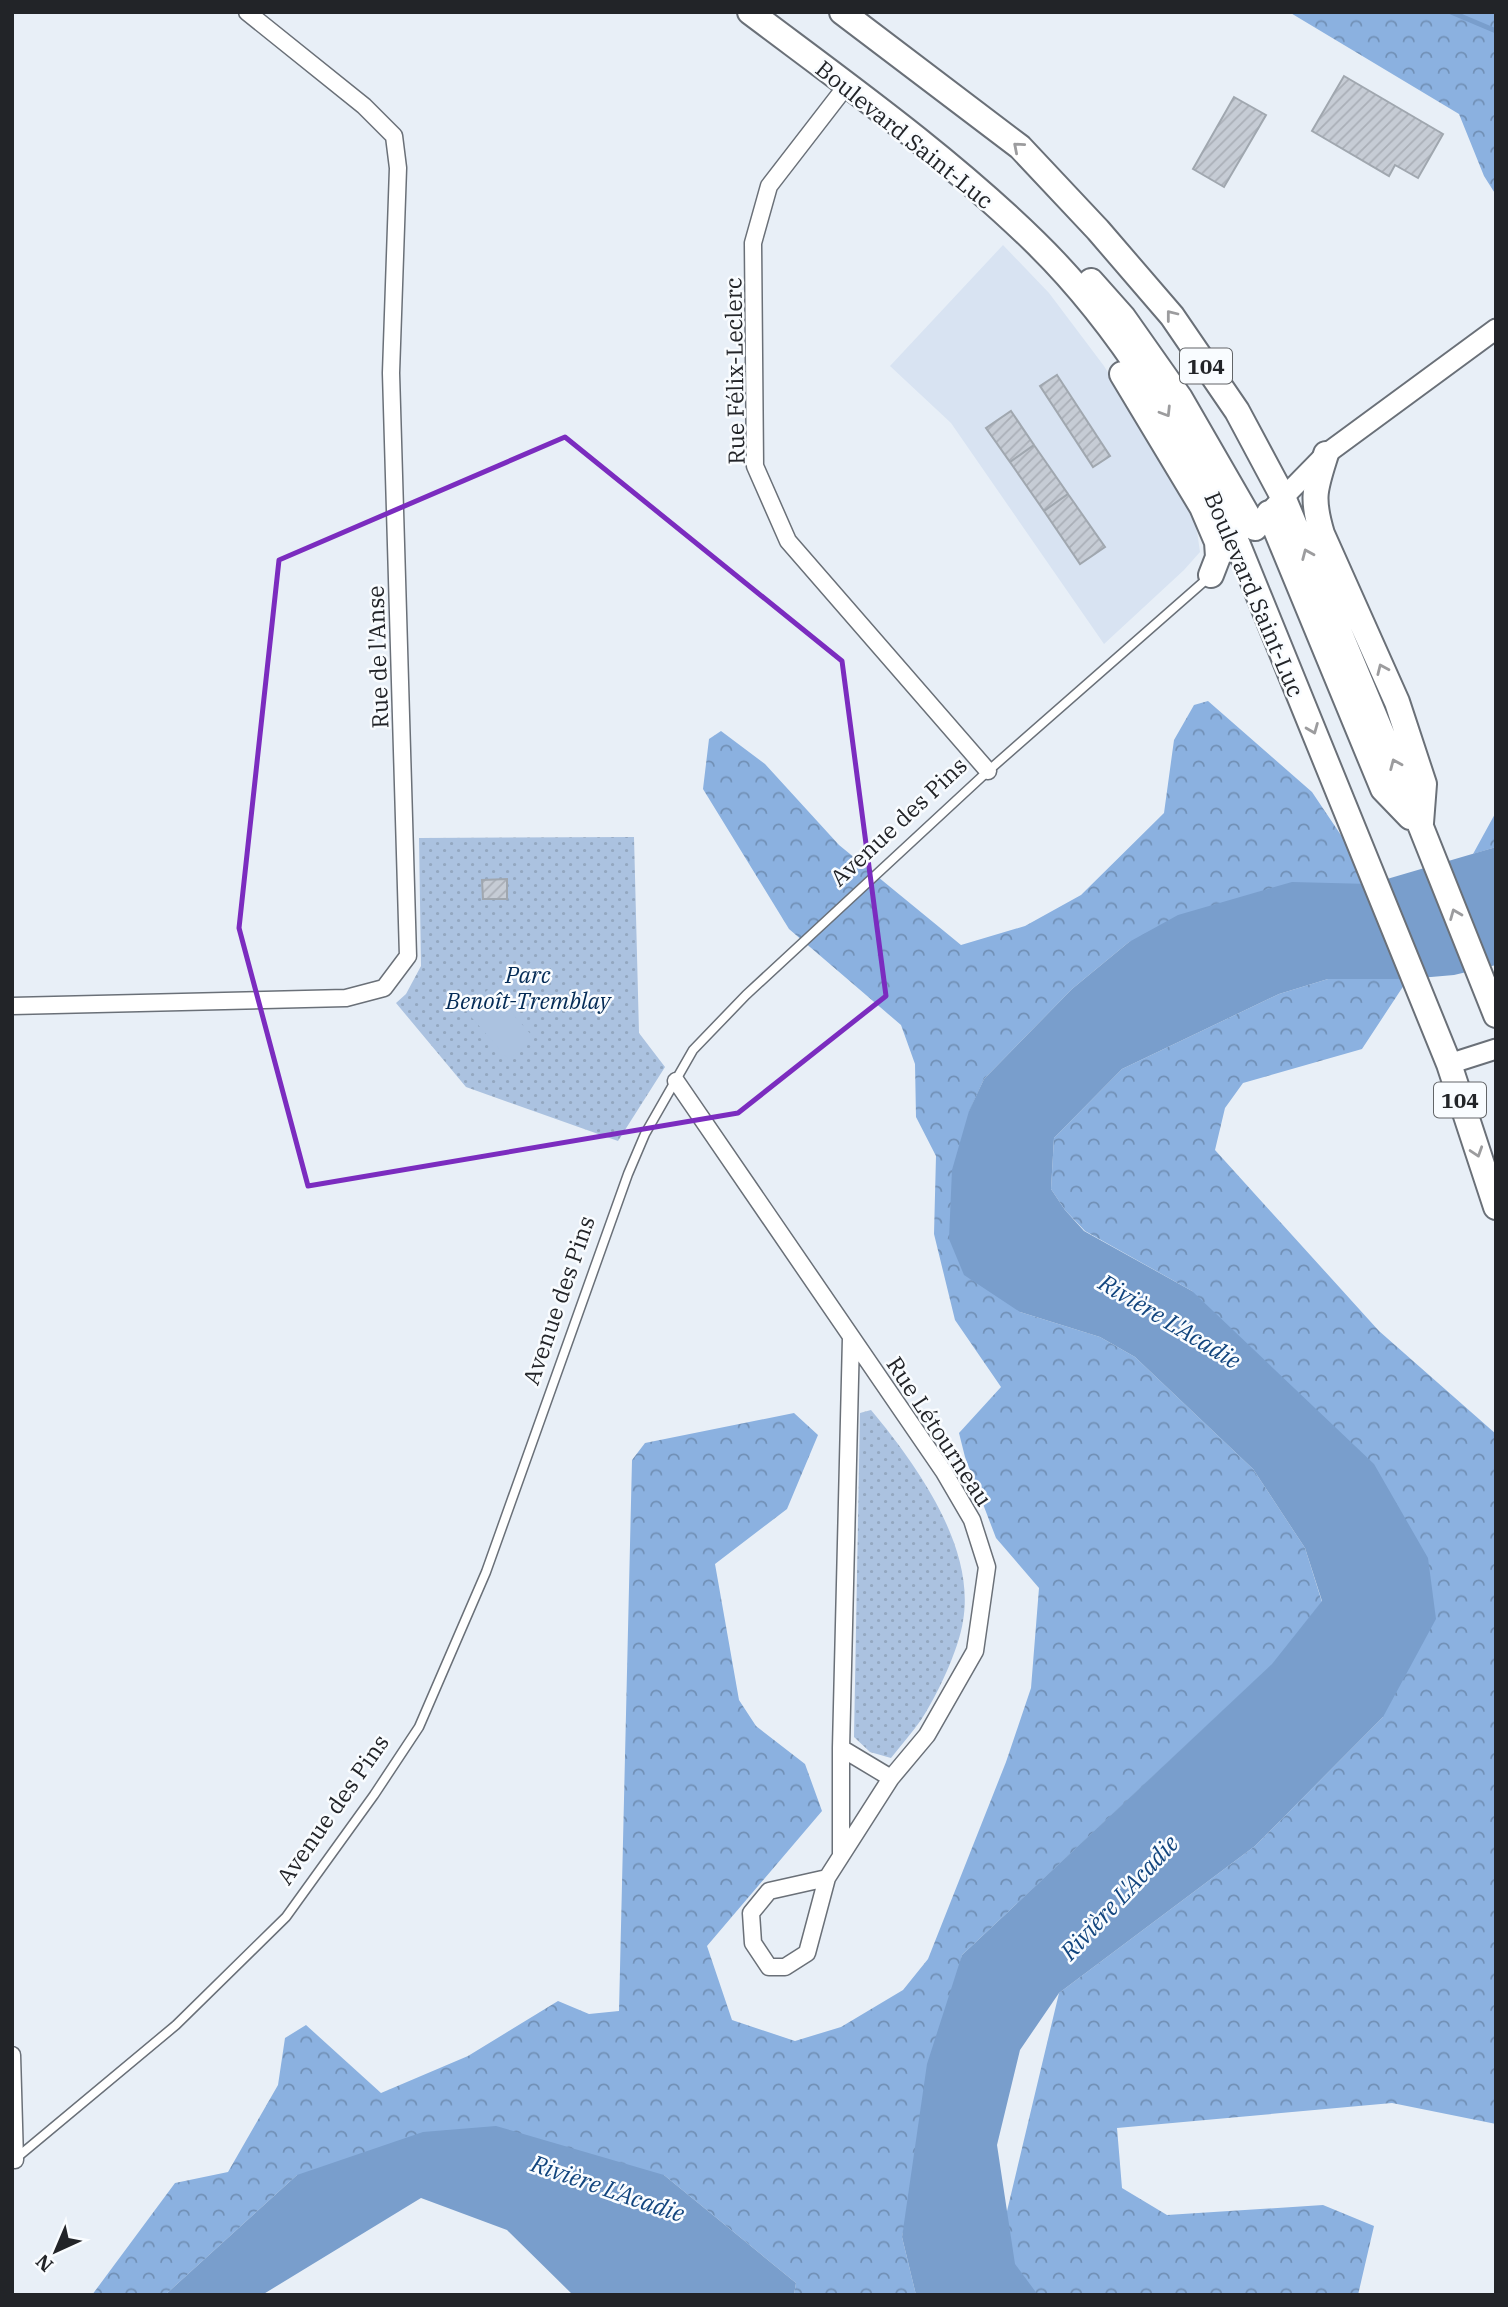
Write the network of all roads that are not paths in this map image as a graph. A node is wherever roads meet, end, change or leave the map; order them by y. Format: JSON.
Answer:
{"nodes":[{"id":1,"x":247,"y":12,"type":"edge"},
{"id":2,"x":750,"y":12,"type":"edge"},
{"id":3,"x":842,"y":12,"type":"edge"},
{"id":4,"x":847,"y":85,"type":"junction"},
{"id":5,"x":999,"y":208,"type":"junction"},
{"id":6,"x":1496,"y":328,"type":"edge"},
{"id":7,"x":1326,"y":454,"type":"junction"},
{"id":8,"x":1261,"y":521,"type":"junction"},
{"id":9,"x":1211,"y":575,"type":"junction"},
{"id":10,"x":988,"y":771,"type":"junction"},
{"id":11,"x":1421,"y":827,"type":"junction"},
{"id":12,"x":12,"y":1006,"type":"edge"},
{"id":13,"x":1496,"y":1015,"type":"edge"},
{"id":14,"x":1496,"y":1049,"type":"edge"},
{"id":15,"x":1448,"y":1064,"type":"junction"},
{"id":16,"x":676,"y":1081,"type":"junction"},
{"id":17,"x":1496,"y":1207,"type":"edge"},
{"id":18,"x":851,"y":1338,"type":"junction"},
{"id":19,"x":841,"y":1748,"type":"junction"},
{"id":20,"x":891,"y":1778,"type":"junction"},
{"id":21,"x":841,"y":1856,"type":"junction"},
{"id":22,"x":827,"y":1878,"type":"junction"},
{"id":23,"x":12,"y":2055,"type":"edge"},
{"id":24,"x":14,"y":2161,"type":"edge"}],
"edges":[{"from":1,"to":12,"type":"street","name":"Rue de l'Anse"},
{"from":2,"to":4,"type":"main road","name":"Boulevard Saint-Luc"},
{"from":8,"to":3,"type":"main road","name":"Boulevard Saint-Luc","number":"104","one_way":true},
{"from":4,"to":5,"type":"main road","name":"Boulevard Saint-Luc"},
{"from":4,"to":10,"type":"street","name":"Rue Félix-Leclerc"},
{"from":5,"to":8,"type":"main road"},
{"from":5,"to":9,"type":"main road","one_way":true},
{"from":6,"to":7,"type":"street"},
{"from":7,"to":8,"type":"street"},
{"from":11,"to":7,"type":"main road","one_way":true},
{"from":8,"to":9,"type":"lane","name":"Avenue des Pins"},
{"from":11,"to":8,"type":"main road","one_way":true},
{"from":8,"to":15,"type":"main road","name":"Boulevard Saint-Luc","number":"104","one_way":true},
{"from":9,"to":10,"type":"lane","name":"Avenue des Pins"},
{"from":10,"to":16,"type":"lane","name":"Avenue des Pins"},
{"from":13,"to":11,"type":"main road","one_way":true},
{"from":14,"to":15,"type":"street"},
{"from":15,"to":17,"type":"main road","name":"Boulevard Saint-Luc","number":"104","one_way":true},
{"from":16,"to":18,"type":"street","name":"Rue Létourneau"},
{"from":16,"to":24,"type":"lane","name":"Avenue des Pins"},
{"from":18,"to":19,"type":"street","name":"Rue Létourneau"},
{"from":18,"to":20,"type":"street","name":"Rue Létourneau"},
{"from":19,"to":20,"type":"street"},
{"from":19,"to":21,"type":"street","name":"Rue Létourneau"},
{"from":20,"to":21,"type":"street","name":"Rue Létourneau"},
{"from":21,"to":22,"type":"street","name":"Rue Létourneau"},
{"from":22,"to":22,"type":"street","name":"Rue Létourneau"},
{"from":23,"to":24,"type":"street"}]}
